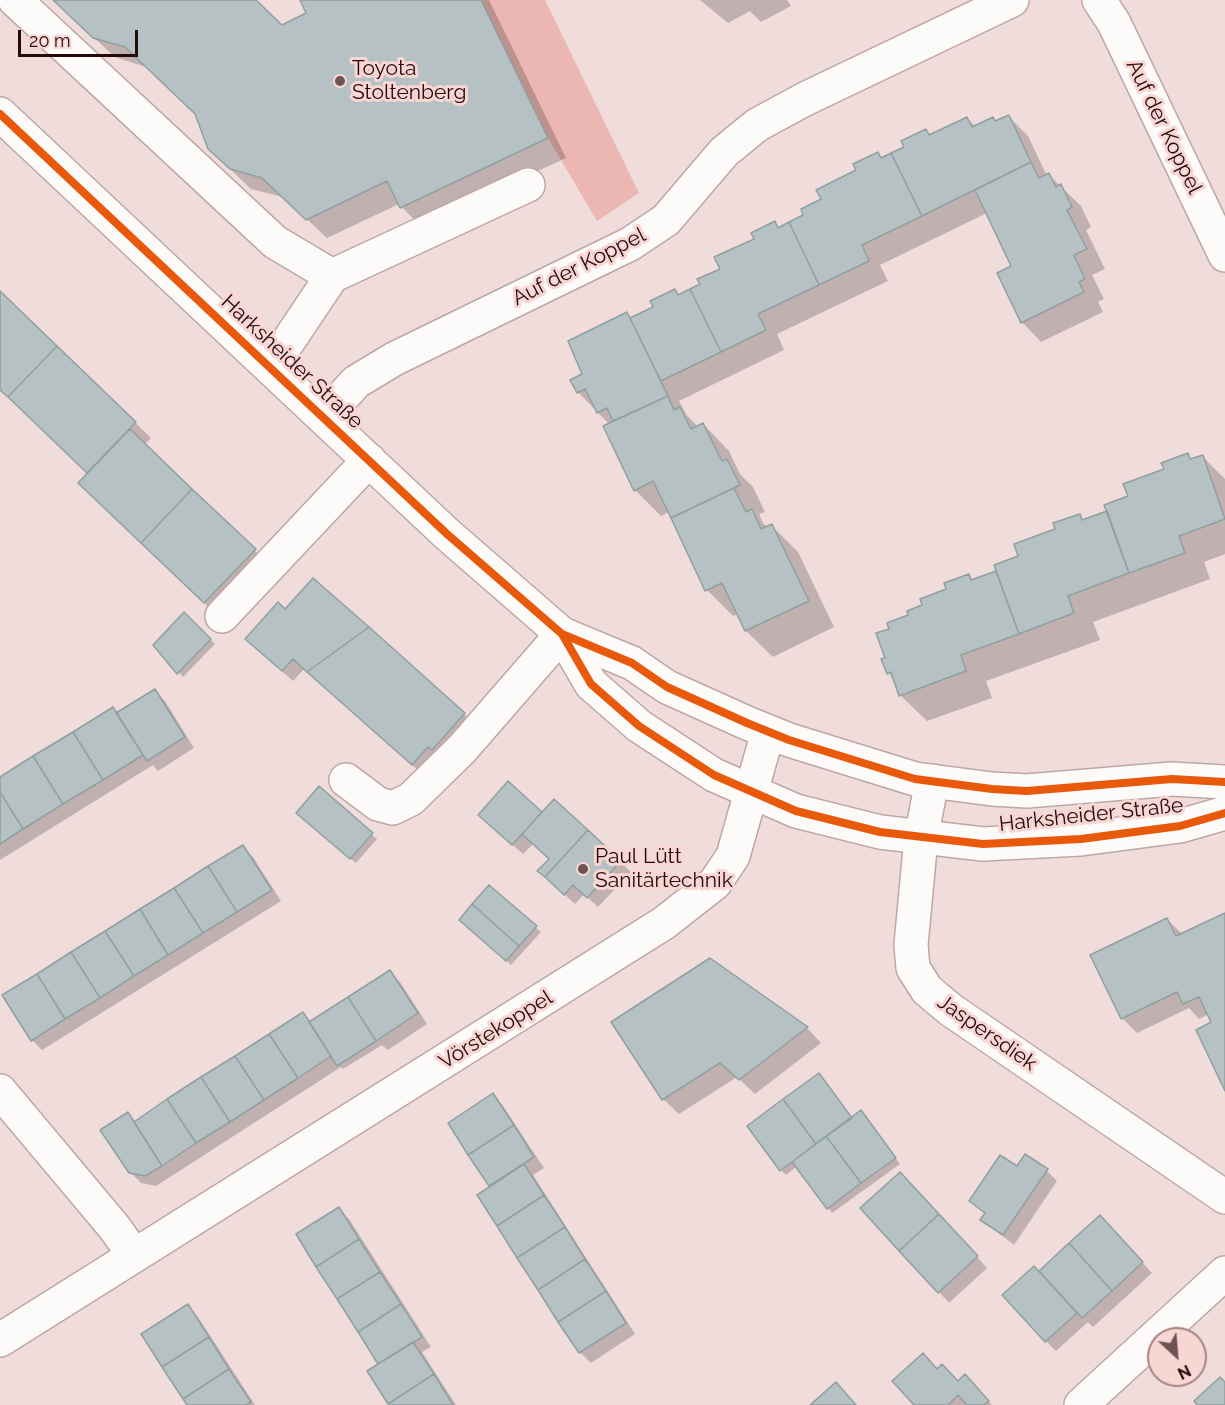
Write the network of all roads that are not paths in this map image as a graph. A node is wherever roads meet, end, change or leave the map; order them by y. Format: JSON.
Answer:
{"nodes":[{"id":1,"x":15,"y":0,"type":"edge"},
{"id":2,"x":1012,"y":0,"type":"edge"},
{"id":3,"x":1099,"y":0,"type":"edge"},
{"id":4,"x":0,"y":114,"type":"edge"},
{"id":5,"x":528,"y":184,"type":"dead end"},
{"id":6,"x":1225,"y":255,"type":"edge"},
{"id":7,"x":332,"y":276,"type":"junction"},
{"id":8,"x":271,"y":367,"type":"junction"},
{"id":9,"x":324,"y":417,"type":"junction"},
{"id":10,"x":369,"y":460,"type":"junction"},
{"id":11,"x":222,"y":616,"type":"dead end"},
{"id":12,"x":562,"y":633,"type":"junction"},
{"id":13,"x":768,"y":732,"type":"junction"},
{"id":14,"x":346,"y":780,"type":"dead end"},
{"id":15,"x":932,"y":781,"type":"junction"},
{"id":16,"x":1225,"y":782,"type":"edge"},
{"id":17,"x":749,"y":793,"type":"junction"},
{"id":18,"x":1225,"y":813,"type":"edge"},
{"id":19,"x":921,"y":838,"type":"junction"},
{"id":20,"x":0,"y":1091,"type":"edge"},
{"id":21,"x":1225,"y":1197,"type":"edge"},
{"id":22,"x":134,"y":1255,"type":"junction"},
{"id":23,"x":1225,"y":1274,"type":"edge"},
{"id":24,"x":0,"y":1340,"type":"edge"},
{"id":25,"x":1081,"y":1405,"type":"edge"}],
"edges":[{"from":1,"to":7,"type":"street"},
{"from":2,"to":9,"type":"street","name":"Auf der Koppel"},
{"from":3,"to":6,"type":"street","name":"Auf der Koppel"},
{"from":4,"to":8,"type":"street","name":"Harksheider Straße"},
{"from":5,"to":7,"type":"street"},
{"from":7,"to":8,"type":"street"},
{"from":8,"to":9,"type":"street","name":"Harksheider Straße"},
{"from":9,"to":10,"type":"street","name":"Harksheider Straße"},
{"from":10,"to":11,"type":"street"},
{"from":10,"to":12,"type":"street","name":"Harksheider Straße"},
{"from":12,"to":13,"type":"street","name":"Harksheider Straße"},
{"from":12,"to":14,"type":"street"},
{"from":12,"to":17,"type":"street","name":"Harksheider Straße"},
{"from":13,"to":15,"type":"street","name":"Harksheider Straße"},
{"from":13,"to":17,"type":"street","name":"Vörstekoppel"},
{"from":15,"to":16,"type":"street","name":"Harksheider Straße"},
{"from":15,"to":19,"type":"street","name":"Jaspersdiek"},
{"from":17,"to":19,"type":"street","name":"Harksheider Straße"},
{"from":17,"to":22,"type":"street","name":"Vörstekoppel"},
{"from":18,"to":19,"type":"street","name":"Harksheider Straße"},
{"from":19,"to":21,"type":"street","name":"Jaspersdiek"},
{"from":20,"to":22,"type":"street"},
{"from":22,"to":24,"type":"street","name":"Vörstekoppel"},
{"from":23,"to":25,"type":"street"}]}
